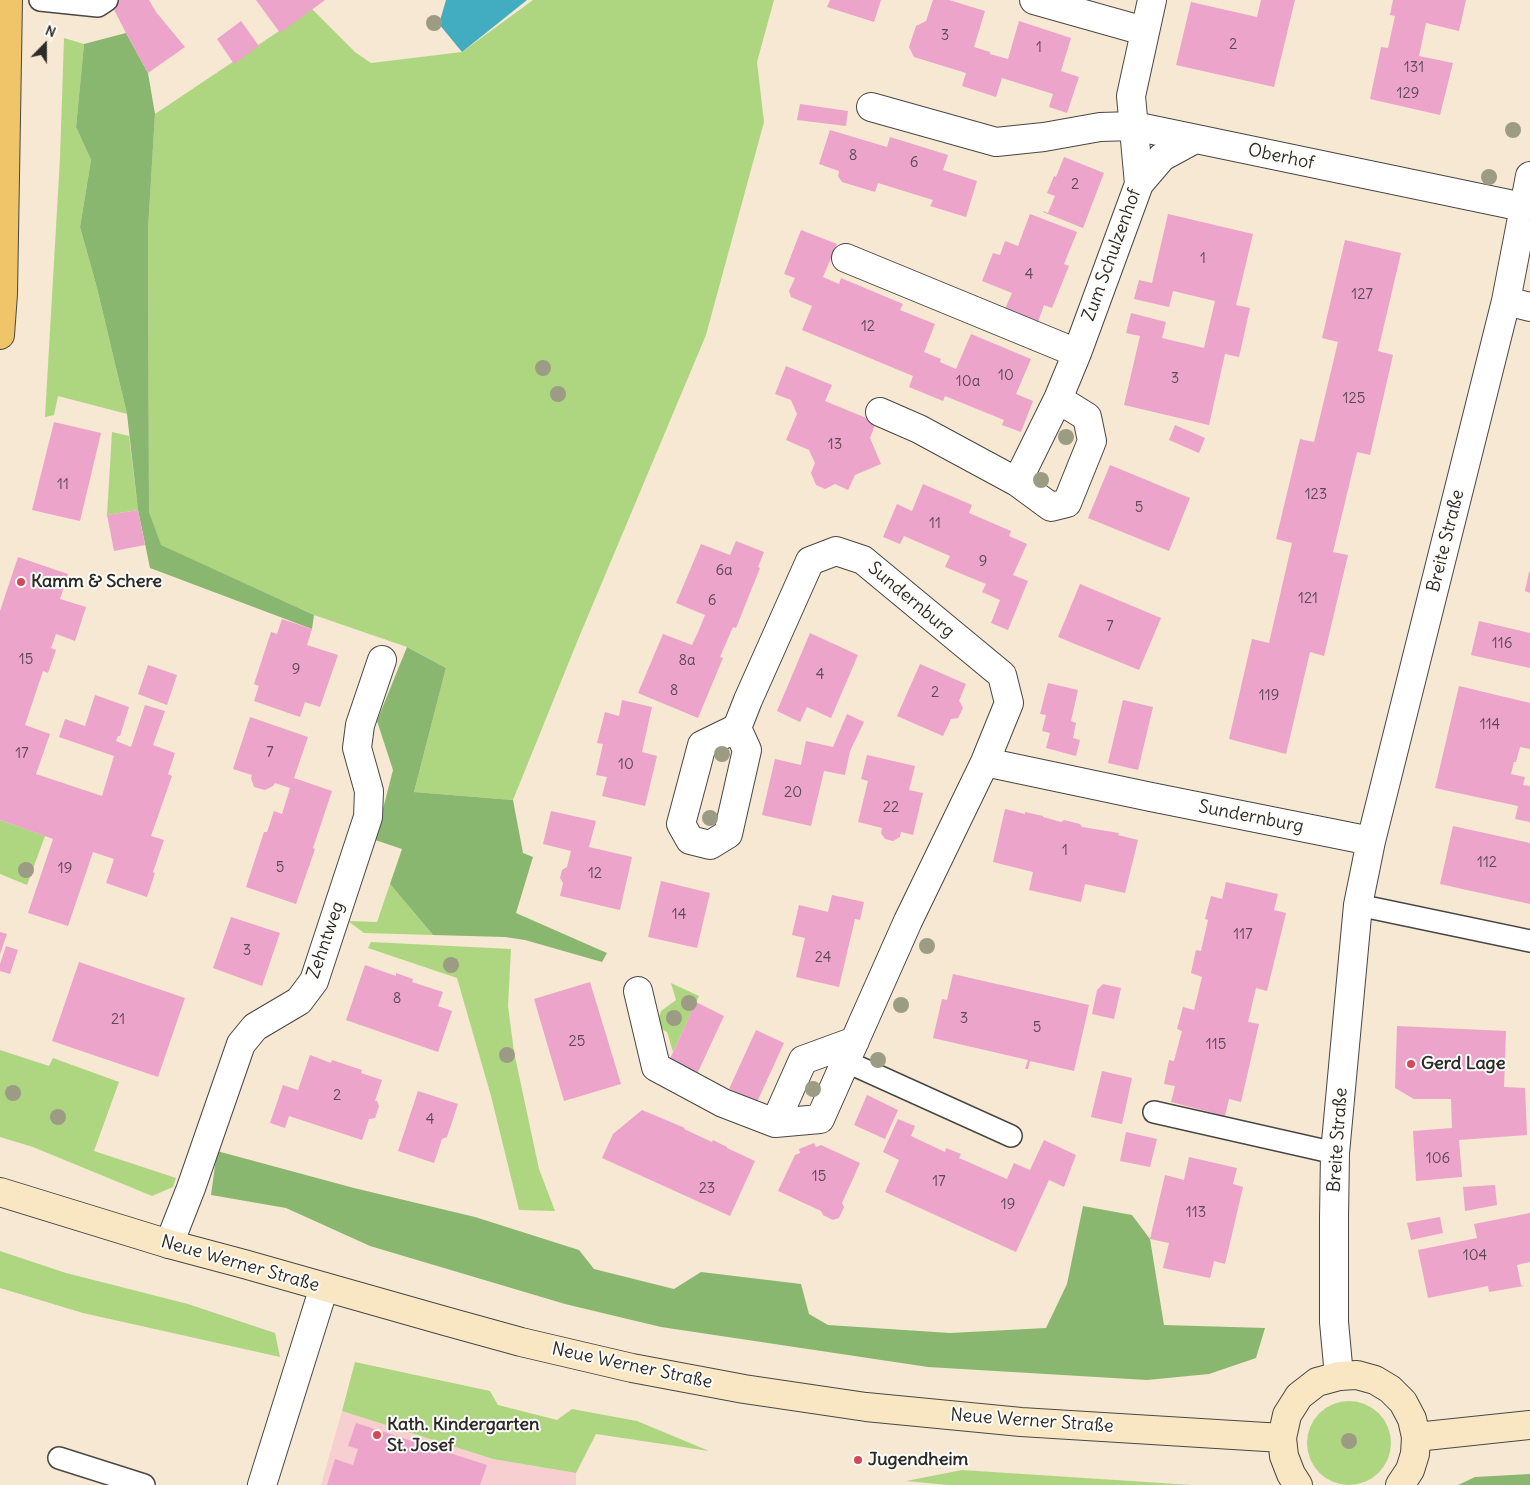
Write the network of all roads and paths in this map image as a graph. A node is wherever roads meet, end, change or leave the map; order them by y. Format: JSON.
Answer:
{"nodes":[{"id":1,"x":8,"y":0,"type":"edge"},
{"id":2,"x":40,"y":0,"type":"edge"},
{"id":3,"x":107,"y":0,"type":"edge"},
{"id":4,"x":1034,"y":0,"type":"edge"},
{"id":5,"x":1152,"y":0,"type":"edge"},
{"id":6,"x":1144,"y":31,"type":"junction"},
{"id":7,"x":871,"y":107,"type":"dead end"},
{"id":8,"x":1134,"y":126,"type":"junction"},
{"id":9,"x":1195,"y":139,"type":"junction"},
{"id":10,"x":1530,"y":176,"type":"edge"},
{"id":11,"x":1139,"y":184,"type":"junction"},
{"id":12,"x":1523,"y":207,"type":"junction"},
{"id":13,"x":846,"y":258,"type":"dead end"},
{"id":14,"x":1518,"y":304,"type":"edge"},
{"id":15,"x":0,"y":335,"type":"edge"},
{"id":16,"x":1077,"y":353,"type":"junction"},
{"id":17,"x":1058,"y":399,"type":"junction"},
{"id":18,"x":880,"y":412,"type":"dead end"},
{"id":19,"x":1017,"y":482,"type":"junction"},
{"id":20,"x":382,"y":660,"type":"dead end"},
{"id":21,"x":737,"y":728,"type":"dead end"},
{"id":22,"x":985,"y":762,"type":"junction"},
{"id":23,"x":1371,"y":841,"type":"junction"},
{"id":24,"x":1358,"y":905,"type":"junction"},
{"id":25,"x":1530,"y":941,"type":"edge"},
{"id":26,"x":638,"y":991,"type":"dead end"},
{"id":27,"x":850,"y":1051,"type":"junction"},
{"id":28,"x":1154,"y":1112,"type":"dead end"},
{"id":29,"x":775,"y":1123,"type":"junction"},
{"id":30,"x":1011,"y":1136,"type":"dead end"},
{"id":31,"x":1335,"y":1153,"type":"junction"},
{"id":32,"x":0,"y":1192,"type":"edge"},
{"id":33,"x":169,"y":1244,"type":"junction"},
{"id":34,"x":324,"y":1287,"type":"junction"},
{"id":35,"x":1339,"y":1376,"type":"junction"},
{"id":36,"x":1530,"y":1425,"type":"edge"},
{"id":37,"x":1416,"y":1436,"type":"junction"},
{"id":38,"x":1282,"y":1438,"type":"junction"},
{"id":39,"x":59,"y":1458,"type":"dead end"},
{"id":40,"x":144,"y":1485,"type":"edge"},
{"id":41,"x":262,"y":1485,"type":"edge"},
{"id":42,"x":1298,"y":1485,"type":"edge"},
{"id":43,"x":1400,"y":1485,"type":"edge"}],
"edges":[{"from":1,"to":15,"type":"main road"},
{"from":2,"to":3,"type":"lane"},
{"from":4,"to":6,"type":"street"},
{"from":5,"to":6,"type":"street"},
{"from":6,"to":8,"type":"street"},
{"from":7,"to":8,"type":"street"},
{"from":8,"to":9,"type":"street","name":"Oberhof"},
{"from":8,"to":11,"type":"street","name":"Zum Schulzenhof"},
{"from":9,"to":11,"type":"street"},
{"from":9,"to":12,"type":"street","name":"Oberhof"},
{"from":10,"to":12,"type":"street","name":"Breite Straße"},
{"from":11,"to":16,"type":"street","name":"Zum Schulzenhof"},
{"from":12,"to":14,"type":"street","name":"Breite Straße"},
{"from":13,"to":16,"type":"street"},
{"from":14,"to":23,"type":"street","name":"Breite Straße"},
{"from":16,"to":17,"type":"street","name":"Zum Schulzenhof"},
{"from":17,"to":19,"type":"street","name":"Zum Schulzenhof"},
{"from":17,"to":19,"type":"street"},
{"from":18,"to":19,"type":"street"},
{"from":20,"to":33,"type":"street","name":"Zehntweg"},
{"from":21,"to":22,"type":"street","name":"Sundernburg"},
{"from":22,"to":23,"type":"street","name":"Sundernburg"},
{"from":22,"to":27,"type":"street","name":"Sundernburg"},
{"from":23,"to":24,"type":"street","name":"Breite Straße"},
{"from":24,"to":25,"type":"lane"},
{"from":24,"to":31,"type":"street","name":"Breite Straße"},
{"from":26,"to":29,"type":"street","name":"Sundernburg"},
{"from":27,"to":29,"type":"street"},
{"from":27,"to":29,"type":"street","name":"Sundernburg"},
{"from":27,"to":30,"type":"lane"},
{"from":28,"to":31,"type":"lane"},
{"from":31,"to":35,"type":"street","name":"Breite Straße"},
{"from":32,"to":33,"type":"main road","name":"Neue Werner Straße"},
{"from":33,"to":34,"type":"main road","name":"Neue Werner Straße"},
{"from":34,"to":38,"type":"main road","name":"Neue Werner Straße"},
{"from":34,"to":41,"type":"street"},
{"from":35,"to":37,"type":"main road"},
{"from":35,"to":38,"type":"main road"},
{"from":36,"to":37,"type":"main road"},
{"from":37,"to":43,"type":"main road"},
{"from":38,"to":42,"type":"main road"},
{"from":39,"to":40,"type":"lane"}]}
